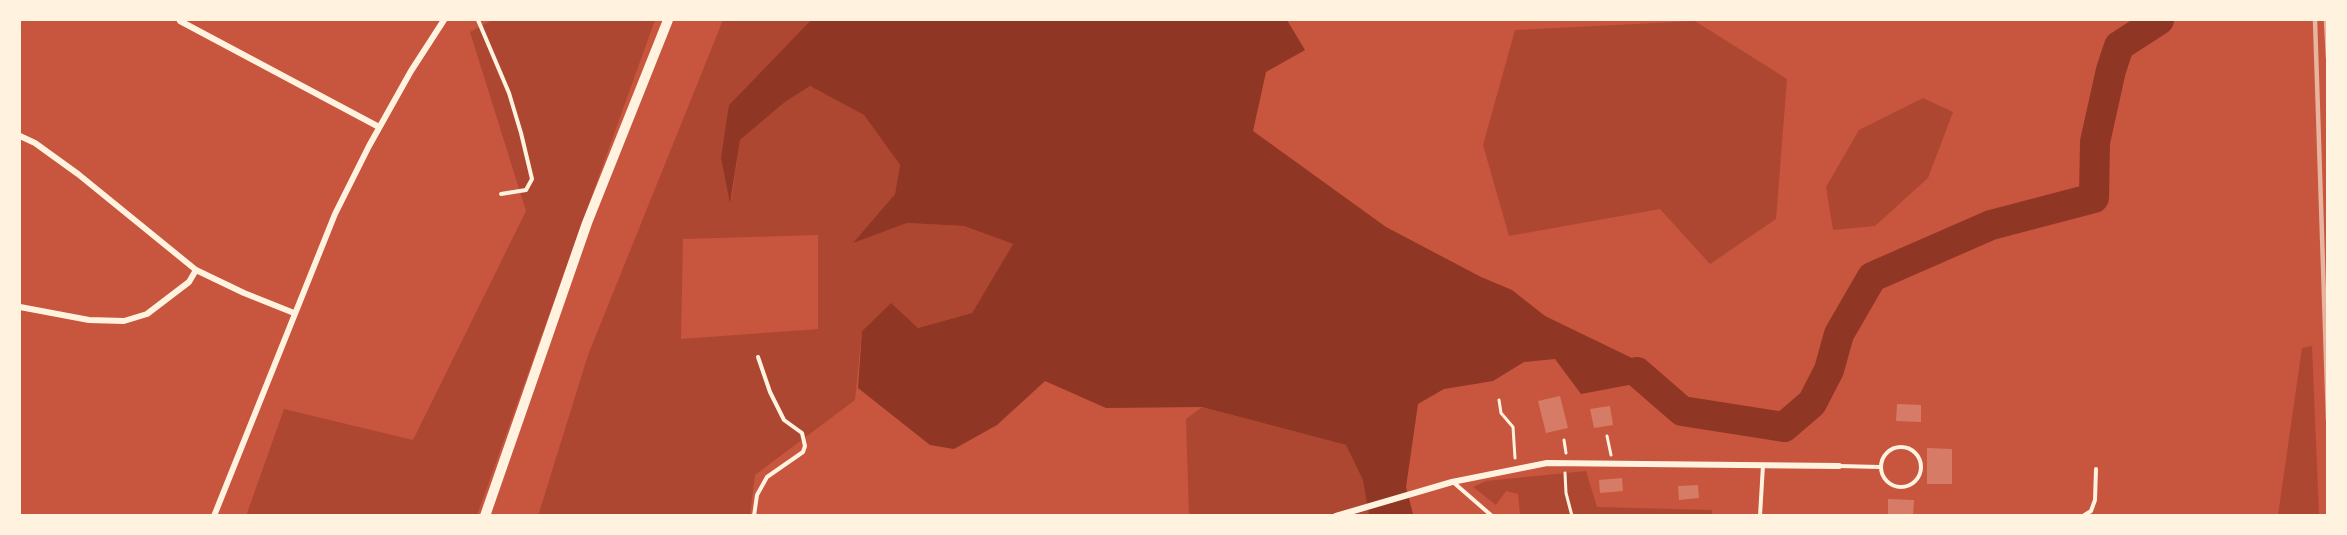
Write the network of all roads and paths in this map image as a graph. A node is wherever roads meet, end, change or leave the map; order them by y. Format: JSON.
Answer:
{"nodes":[{"id":1,"x":444,"y":20,"type":"edge"},
{"id":2,"x":478,"y":20,"type":"edge"},
{"id":3,"x":668,"y":20,"type":"edge"},
{"id":4,"x":180,"y":21,"type":"dead end"},
{"id":5,"x":379,"y":127,"type":"junction"},
{"id":6,"x":20,"y":136,"type":"edge"},
{"id":7,"x":501,"y":194,"type":"dead end"},
{"id":8,"x":196,"y":270,"type":"junction"},
{"id":9,"x":20,"y":307,"type":"edge"},
{"id":10,"x":294,"y":313,"type":"junction"},
{"id":11,"x":758,"y":357,"type":"dead end"},
{"id":12,"x":1499,"y":400,"type":"dead end"},
{"id":13,"x":1607,"y":436,"type":"dead end"},
{"id":14,"x":1564,"y":440,"type":"dead end"},
{"id":15,"x":1562,"y":463,"type":"junction"},
{"id":16,"x":1612,"y":463,"type":"junction"},
{"id":17,"x":1763,"y":465,"type":"junction"},
{"id":18,"x":1839,"y":466,"type":"joint"},
{"id":19,"x":1520,"y":468,"type":"junction"},
{"id":20,"x":1880,"y":468,"type":"junction"},
{"id":21,"x":2096,"y":469,"type":"dead end"},
{"id":22,"x":1452,"y":482,"type":"junction"},
{"id":23,"x":214,"y":516,"type":"edge"},
{"id":24,"x":485,"y":516,"type":"edge"},
{"id":25,"x":754,"y":516,"type":"edge"},
{"id":26,"x":1336,"y":516,"type":"edge"},
{"id":27,"x":1492,"y":516,"type":"edge"},
{"id":28,"x":1572,"y":516,"type":"edge"},
{"id":29,"x":1760,"y":516,"type":"edge"},
{"id":30,"x":2083,"y":516,"type":"edge"}],
"edges":[{"from":1,"to":5,"type":"street"},
{"from":2,"to":7,"type":"lane"},
{"from":3,"to":24,"type":"main road"},
{"from":4,"to":5,"type":"street"},
{"from":5,"to":10,"type":"street"},
{"from":6,"to":8,"type":"street"},
{"from":8,"to":9,"type":"street"},
{"from":8,"to":10,"type":"street"},
{"from":10,"to":23,"type":"street"},
{"from":11,"to":25,"type":"lane"},
{"from":12,"to":19,"type":"path"},
{"from":13,"to":16,"type":"path"},
{"from":14,"to":15,"type":"path"},
{"from":15,"to":16,"type":"street"},
{"from":15,"to":19,"type":"street"},
{"from":15,"to":28,"type":"path"},
{"from":16,"to":17,"type":"street"},
{"from":17,"to":18,"type":"street"},
{"from":17,"to":29,"type":"lane"},
{"from":18,"to":20,"type":"lane"},
{"from":19,"to":22,"type":"street"},
{"from":20,"to":20,"type":"lane"},
{"from":21,"to":30,"type":"lane"},
{"from":22,"to":26,"type":"street"},
{"from":22,"to":27,"type":"lane"}]}
